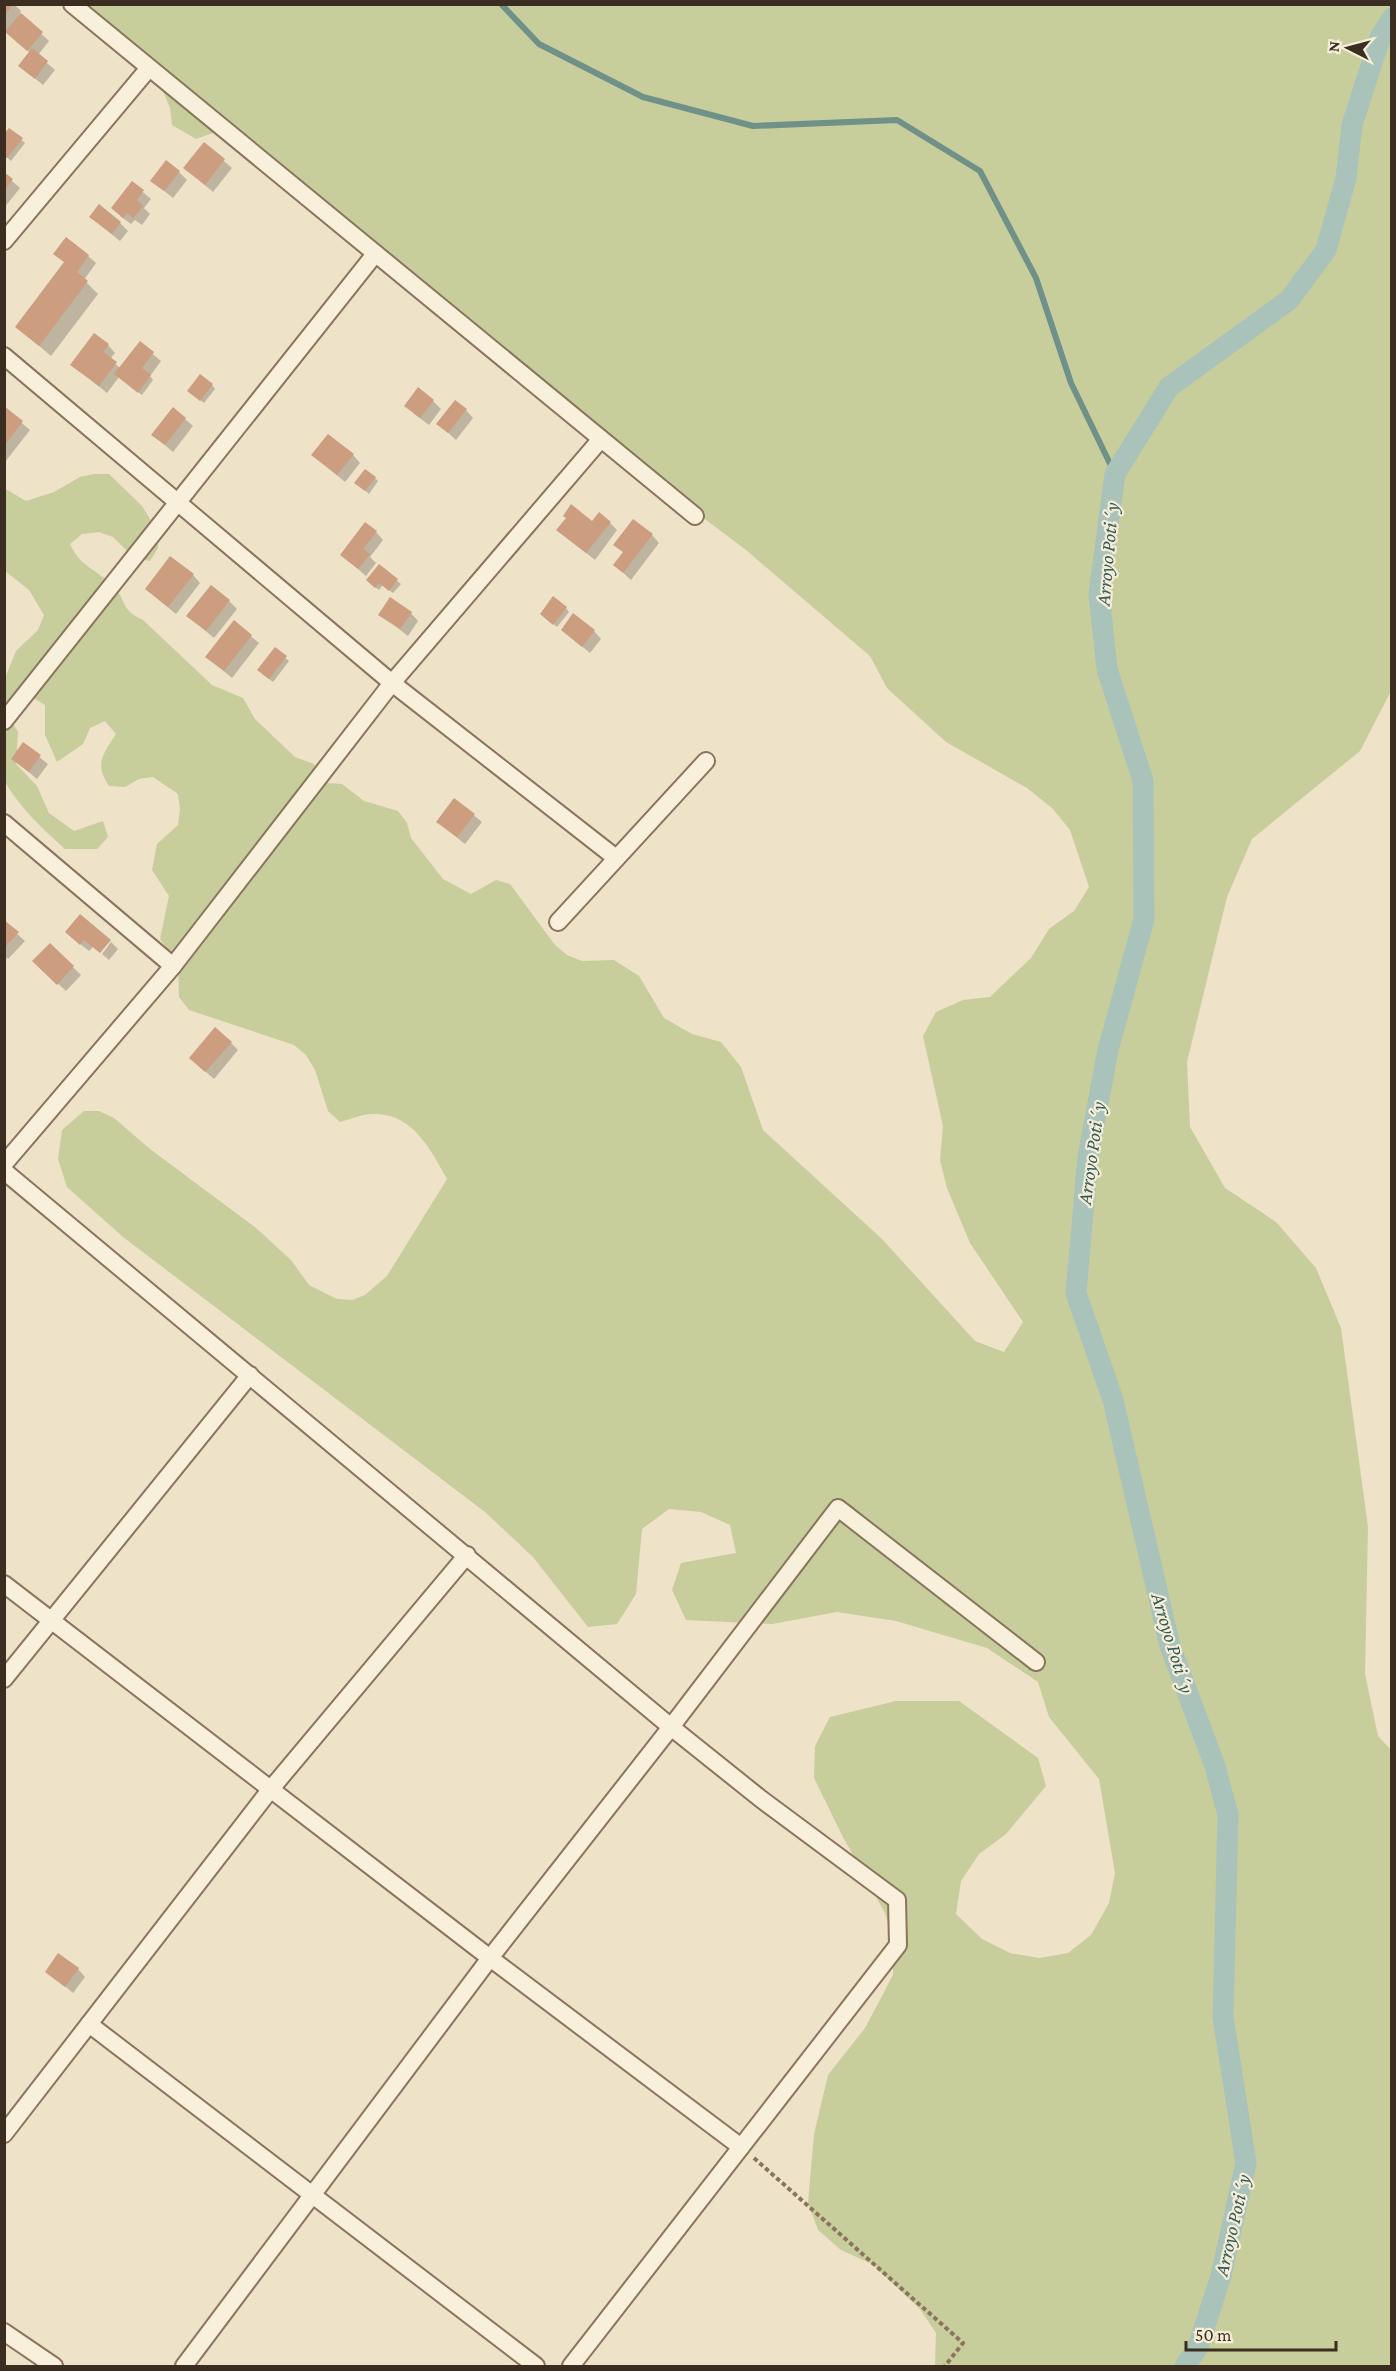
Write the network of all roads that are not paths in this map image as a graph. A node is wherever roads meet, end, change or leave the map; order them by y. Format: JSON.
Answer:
{"nodes":[{"id":1,"x":72,"y":4,"type":"edge"},
{"id":2,"x":149,"y":68,"type":"junction"},
{"id":3,"x":4,"y":241,"type":"edge"},
{"id":4,"x":375,"y":254,"type":"junction"},
{"id":5,"x":4,"y":356,"type":"edge"},
{"id":6,"x":601,"y":439,"type":"junction"},
{"id":7,"x":178,"y":502,"type":"junction"},
{"id":8,"x":694,"y":516,"type":"dead end"},
{"id":9,"x":393,"y":683,"type":"junction"},
{"id":10,"x":4,"y":720,"type":"edge"},
{"id":11,"x":706,"y":761,"type":"dead end"},
{"id":12,"x":4,"y":823,"type":"edge"},
{"id":13,"x":616,"y":858,"type":"junction"},
{"id":14,"x":558,"y":922,"type":"dead end"},
{"id":15,"x":173,"y":966,"type":"junction"},
{"id":16,"x":4,"y":1164,"type":"edge"},
{"id":17,"x":4,"y":1171,"type":"edge"},
{"id":18,"x":250,"y":1375,"type":"junction"},
{"id":19,"x":467,"y":1555,"type":"junction"},
{"id":20,"x":4,"y":1584,"type":"edge"},
{"id":21,"x":52,"y":1621,"type":"junction"},
{"id":22,"x":1036,"y":1662,"type":"dead end"},
{"id":23,"x":4,"y":1679,"type":"edge"},
{"id":24,"x":671,"y":1727,"type":"junction"},
{"id":25,"x":270,"y":1790,"type":"junction"},
{"id":26,"x":490,"y":1958,"type":"junction"},
{"id":27,"x":89,"y":2024,"type":"junction"},
{"id":28,"x":4,"y":2134,"type":"edge"},
{"id":29,"x":741,"y":2147,"type":"junction"},
{"id":30,"x":312,"y":2196,"type":"junction"},
{"id":31,"x":4,"y":2332,"type":"edge"},
{"id":32,"x":54,"y":2367,"type":"edge"},
{"id":33,"x":184,"y":2367,"type":"edge"},
{"id":34,"x":536,"y":2367,"type":"edge"},
{"id":35,"x":571,"y":2367,"type":"edge"}],
"edges":[{"from":1,"to":2,"type":"street"},
{"from":2,"to":3,"type":"street"},
{"from":2,"to":4,"type":"street"},
{"from":4,"to":6,"type":"street"},
{"from":4,"to":7,"type":"street"},
{"from":5,"to":7,"type":"street"},
{"from":6,"to":8,"type":"street"},
{"from":6,"to":9,"type":"street"},
{"from":7,"to":9,"type":"street"},
{"from":7,"to":10,"type":"street"},
{"from":9,"to":13,"type":"street"},
{"from":9,"to":15,"type":"street"},
{"from":11,"to":13,"type":"street"},
{"from":12,"to":15,"type":"street"},
{"from":13,"to":14,"type":"street"},
{"from":15,"to":16,"type":"street"},
{"from":17,"to":18,"type":"street"},
{"from":18,"to":19,"type":"street"},
{"from":18,"to":21,"type":"street"},
{"from":19,"to":24,"type":"street"},
{"from":19,"to":25,"type":"street"},
{"from":20,"to":21,"type":"street"},
{"from":21,"to":23,"type":"street"},
{"from":21,"to":25,"type":"street"},
{"from":22,"to":24,"type":"street"},
{"from":24,"to":26,"type":"street"},
{"from":24,"to":29,"type":"street"},
{"from":25,"to":26,"type":"street"},
{"from":25,"to":27,"type":"street"},
{"from":26,"to":29,"type":"street"},
{"from":26,"to":30,"type":"street"},
{"from":27,"to":28,"type":"street"},
{"from":27,"to":30,"type":"street"},
{"from":29,"to":35,"type":"street"},
{"from":30,"to":33,"type":"street"},
{"from":30,"to":34,"type":"street"},
{"from":31,"to":32,"type":"street"}]}
